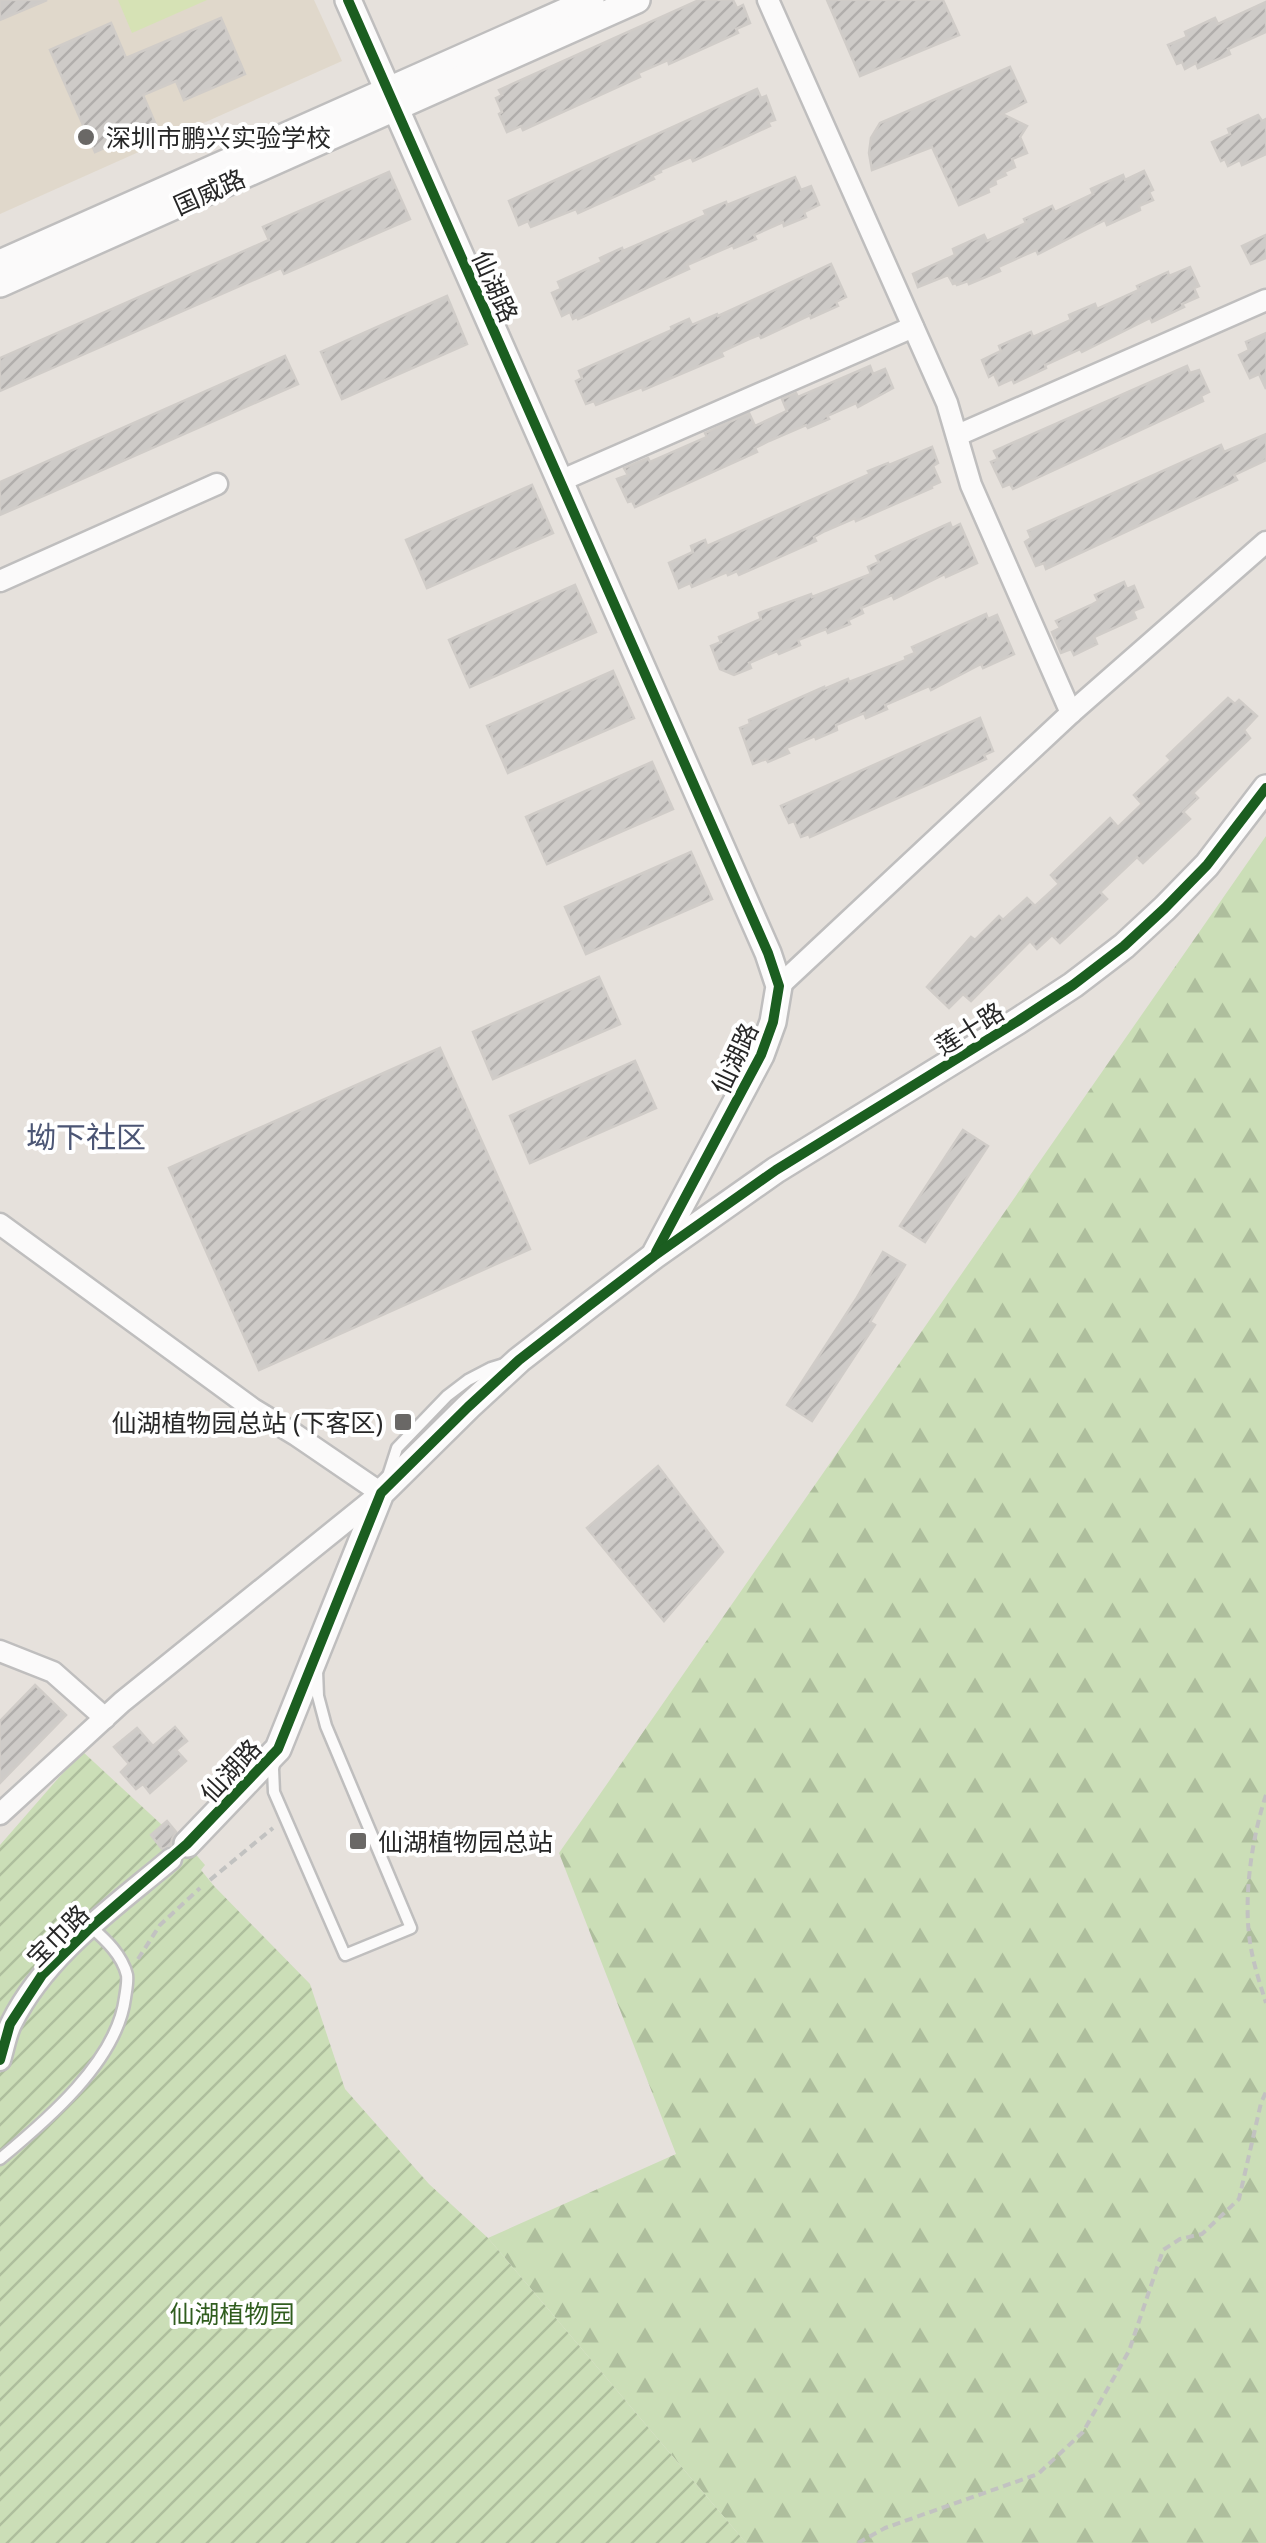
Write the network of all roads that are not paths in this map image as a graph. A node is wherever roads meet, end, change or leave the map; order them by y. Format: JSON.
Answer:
{"nodes":[{"id":1,"x":331,"y":0,"type":"edge"},
{"id":2,"x":348,"y":0,"type":"edge"},
{"id":3,"x":591,"y":0,"type":"edge"},
{"id":4,"x":637,"y":0,"type":"edge"},
{"id":5,"x":768,"y":0,"type":"edge"},
{"id":6,"x":386,"y":98,"type":"junction"},
{"id":7,"x":0,"y":263,"type":"edge"},
{"id":8,"x":0,"y":284,"type":"edge"},
{"id":9,"x":1266,"y":300,"type":"edge"},
{"id":10,"x":913,"y":327,"type":"junction"},
{"id":11,"x":958,"y":435,"type":"junction"},
{"id":12,"x":560,"y":481,"type":"junction"},
{"id":13,"x":217,"y":484,"type":"dead end"},
{"id":14,"x":1266,"y":542,"type":"edge"},
{"id":15,"x":0,"y":581,"type":"edge"},
{"id":16,"x":1071,"y":713,"type":"junction"},
{"id":17,"x":1266,"y":788,"type":"edge"},
{"id":18,"x":779,"y":986,"type":"junction"},
{"id":19,"x":0,"y":1224,"type":"edge"},
{"id":20,"x":654,"y":1256,"type":"junction"},
{"id":21,"x":382,"y":1493,"type":"junction"},
{"id":22,"x":0,"y":1651,"type":"edge"},
{"id":23,"x":316,"y":1654,"type":"junction"},
{"id":24,"x":105,"y":1718,"type":"junction"},
{"id":25,"x":278,"y":1749,"type":"junction"},
{"id":26,"x":0,"y":1814,"type":"edge"},
{"id":27,"x":179,"y":1852,"type":"joint"},
{"id":28,"x":91,"y":1926,"type":"junction"},
{"id":29,"x":0,"y":2060,"type":"edge"},
{"id":30,"x":0,"y":2159,"type":"edge"}],
"edges":[{"from":1,"to":6,"type":"street","name":"仙湖路"},
{"from":2,"to":6,"type":"street","name":"仙湖路"},
{"from":3,"to":6,"type":"street","name":"国威路"},
{"from":4,"to":6,"type":"street","name":"国威路"},
{"from":5,"to":10,"type":"street"},
{"from":6,"to":7,"type":"street","name":"国威路"},
{"from":6,"to":8,"type":"street","name":"国威路"},
{"from":6,"to":12,"type":"street","name":"仙湖路"},
{"from":9,"to":11,"type":"street"},
{"from":10,"to":11,"type":"street"},
{"from":10,"to":12,"type":"street"},
{"from":11,"to":16,"type":"street"},
{"from":12,"to":18,"type":"street","name":"仙湖路"},
{"from":13,"to":15,"type":"street"},
{"from":14,"to":16,"type":"street"},
{"from":16,"to":18,"type":"street"},
{"from":17,"to":20,"type":"street","name":"莲十路"},
{"from":18,"to":20,"type":"street","name":"仙湖路"},
{"from":19,"to":21,"type":"street"},
{"from":20,"to":21,"type":"street","name":"仙湖路"},
{"from":21,"to":23,"type":"street","name":"仙湖路"},
{"from":21,"to":24,"type":"street","name":"仙湖路"},
{"from":22,"to":24,"type":"street"},
{"from":23,"to":25,"type":"street","name":"仙湖路"},
{"from":23,"to":25,"type":"lane"},
{"from":24,"to":26,"type":"street","name":"仙湖路"},
{"from":25,"to":27,"type":"street","name":"仙湖路"},
{"from":27,"to":28,"type":"street","name":"宝巾路"},
{"from":28,"to":29,"type":"street","name":"宝巾路"},
{"from":28,"to":30,"type":"lane"}]}
